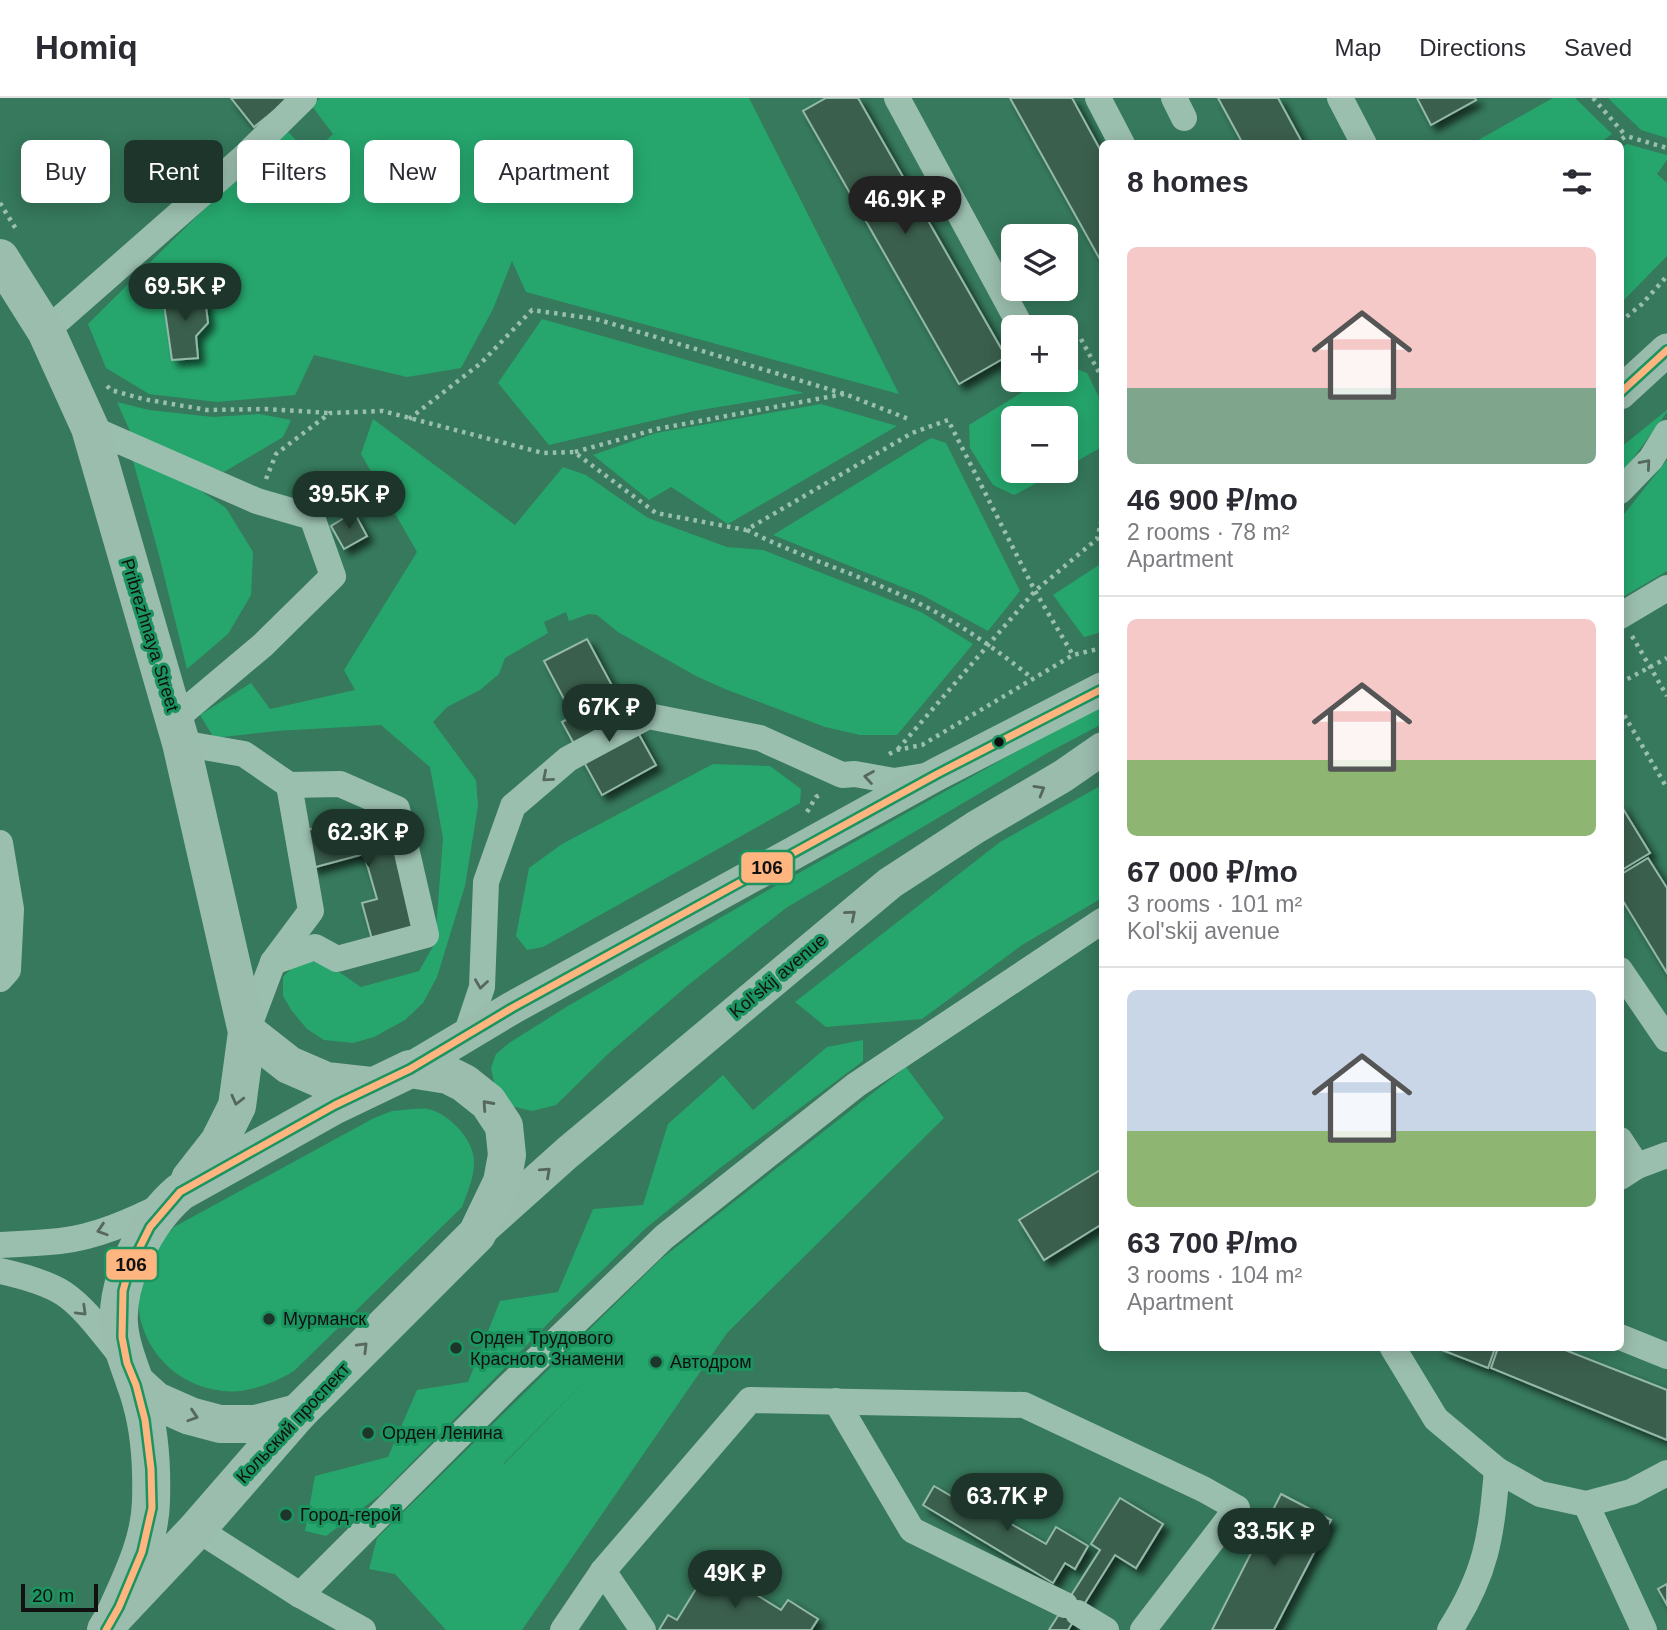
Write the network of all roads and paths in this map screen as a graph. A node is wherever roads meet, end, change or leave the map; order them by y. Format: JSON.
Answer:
{"nodes":[{"id":1,"x":304,"y":98,"type":"edge"},
{"id":2,"x":897,"y":98,"type":"edge"},
{"id":3,"x":1098,"y":98,"type":"edge"},
{"id":4,"x":1340,"y":98,"type":"edge"},
{"id":5,"x":1593,"y":98,"type":"edge"},
{"id":6,"x":1626,"y":136,"type":"junction"},
{"id":7,"x":1120,"y":140,"type":"edge"},
{"id":8,"x":1362,"y":140,"type":"edge"},
{"id":9,"x":1620,"y":140,"type":"edge"},
{"id":10,"x":1667,"y":148,"type":"edge"},
{"id":11,"x":0,"y":258,"type":"edge"},
{"id":12,"x":1667,"y":276,"type":"edge"},
{"id":13,"x":1015,"y":315,"type":"edge"},
{"id":14,"x":1624,"y":319,"type":"edge"},
{"id":15,"x":47,"y":331,"type":"junction"},
{"id":16,"x":1081,"y":339,"type":"dead end"},
{"id":17,"x":1667,"y":350,"type":"edge"},
{"id":18,"x":1099,"y":372,"type":"edge"},
{"id":19,"x":102,"y":382,"type":"dead end"},
{"id":20,"x":1624,"y":389,"type":"edge"},
{"id":21,"x":845,"y":394,"type":"junction"},
{"id":22,"x":330,"y":413,"type":"junction"},
{"id":23,"x":409,"y":419,"type":"junction"},
{"id":24,"x":911,"y":420,"type":"dead end"},
{"id":25,"x":90,"y":428,"type":"junction"},
{"id":26,"x":1667,"y":433,"type":"edge"},
{"id":27,"x":574,"y":452,"type":"junction"},
{"id":28,"x":1624,"y":487,"type":"edge"},
{"id":29,"x":257,"y":501,"type":"junction"},
{"id":30,"x":746,"y":530,"type":"junction"},
{"id":31,"x":1099,"y":530,"type":"edge"},
{"id":32,"x":1099,"y":537,"type":"edge"},
{"id":33,"x":1097,"y":539,"type":"junction"},
{"id":34,"x":1667,"y":588,"type":"edge"},
{"id":35,"x":1035,"y":590,"type":"junction"},
{"id":36,"x":1624,"y":620,"type":"edge"},
{"id":37,"x":1624,"y":623,"type":"edge"},
{"id":38,"x":989,"y":643,"type":"junction"},
{"id":39,"x":1099,"y":649,"type":"edge"},
{"id":40,"x":1073,"y":655,"type":"junction"},
{"id":41,"x":1667,"y":658,"type":"edge"},
{"id":42,"x":1650,"y":667,"type":"junction"},
{"id":43,"x":1032,"y":678,"type":"junction"},
{"id":44,"x":1624,"y":681,"type":"edge"},
{"id":45,"x":1099,"y":691,"type":"edge"},
{"id":46,"x":1667,"y":696,"type":"edge"},
{"id":47,"x":1624,"y":715,"type":"edge"},
{"id":48,"x":178,"y":731,"type":"junction"},
{"id":49,"x":897,"y":750,"type":"junction"},
{"id":50,"x":1099,"y":751,"type":"edge"},
{"id":51,"x":855,"y":774,"type":"junction"},
{"id":52,"x":937,"y":774,"type":"junction"},
{"id":53,"x":289,"y":785,"type":"junction"},
{"id":54,"x":1667,"y":788,"type":"edge"},
{"id":55,"x":804,"y":817,"type":"dead end"},
{"id":56,"x":0,"y":843,"type":"edge"},
{"id":57,"x":1099,"y":923,"type":"edge"},
{"id":58,"x":273,"y":962,"type":"junction"},
{"id":59,"x":1624,"y":977,"type":"edge"},
{"id":60,"x":0,"y":979,"type":"edge"},
{"id":61,"x":247,"y":1032,"type":"junction"},
{"id":62,"x":466,"y":1035,"type":"junction"},
{"id":63,"x":1667,"y":1039,"type":"edge"},
{"id":64,"x":410,"y":1069,"type":"junction"},
{"id":65,"x":371,"y":1086,"type":"junction"},
{"id":66,"x":1624,"y":1154,"type":"edge"},
{"id":67,"x":1667,"y":1155,"type":"edge"},
{"id":68,"x":1629,"y":1172,"type":"edge"},
{"id":69,"x":173,"y":1198,"type":"junction"},
{"id":70,"x":477,"y":1234,"type":"junction"},
{"id":71,"x":0,"y":1245,"type":"edge"},
{"id":72,"x":0,"y":1271,"type":"edge"},
{"id":73,"x":1624,"y":1338,"type":"edge"},
{"id":74,"x":1395,"y":1351,"type":"edge"},
{"id":75,"x":1667,"y":1356,"type":"edge"},
{"id":76,"x":130,"y":1372,"type":"junction"},
{"id":77,"x":836,"y":1401,"type":"junction"},
{"id":78,"x":298,"y":1413,"type":"junction"},
{"id":79,"x":1497,"y":1470,"type":"junction"},
{"id":80,"x":1667,"y":1473,"type":"edge"},
{"id":81,"x":1586,"y":1504,"type":"junction"},
{"id":82,"x":197,"y":1529,"type":"junction"},
{"id":83,"x":603,"y":1571,"type":"junction"},
{"id":84,"x":300,"y":1595,"type":"junction"},
{"id":85,"x":110,"y":1624,"type":"edge"},
{"id":86,"x":363,"y":1630,"type":"edge"},
{"id":87,"x":563,"y":1630,"type":"edge"},
{"id":88,"x":643,"y":1630,"type":"edge"},
{"id":89,"x":1106,"y":1630,"type":"edge"},
{"id":90,"x":1143,"y":1630,"type":"edge"},
{"id":91,"x":1450,"y":1630,"type":"edge"},
{"id":92,"x":1644,"y":1630,"type":"edge"}],
"edges":[{"from":1,"to":15,"type":"street"},
{"from":2,"to":13,"type":"street"},
{"from":3,"to":7,"type":"street"},
{"from":4,"to":8,"type":"street"},
{"from":5,"to":6,"type":"path"},
{"from":6,"to":9,"type":"path"},
{"from":6,"to":10,"type":"path"},
{"from":11,"to":15,"type":"highway","name":"Pribrezhnaya Street"},
{"from":12,"to":14,"type":"path"},
{"from":15,"to":25,"type":"highway","name":"Pribrezhnaya Street"},
{"from":16,"to":18,"type":"path"},
{"from":17,"to":20,"type":"main road"},
{"from":19,"to":22,"type":"path"},
{"from":21,"to":23,"type":"path"},
{"from":21,"to":24,"type":"path"},
{"from":21,"to":27,"type":"path"},
{"from":22,"to":23,"type":"path"},
{"from":22,"to":29,"type":"path"},
{"from":23,"to":27,"type":"path"},
{"from":25,"to":29,"type":"street"},
{"from":25,"to":48,"type":"highway","name":"Pribrezhnaya Street"},
{"from":28,"to":26,"type":"street","one_way":true},
{"from":27,"to":30,"type":"path"},
{"from":29,"to":48,"type":"street"},
{"from":30,"to":35,"type":"path"},
{"from":30,"to":38,"type":"path"},
{"from":31,"to":33,"type":"path"},
{"from":32,"to":33,"type":"path"},
{"from":33,"to":35,"type":"path"},
{"from":34,"to":36,"type":"street"},
{"from":35,"to":38,"type":"path"},
{"from":35,"to":40,"type":"path"},
{"from":37,"to":42,"type":"path"},
{"from":38,"to":43,"type":"path"},
{"from":38,"to":49,"type":"path"},
{"from":39,"to":40,"type":"path"},
{"from":40,"to":43,"type":"path"},
{"from":41,"to":42,"type":"path"},
{"from":42,"to":44,"type":"path"},
{"from":42,"to":46,"type":"path"},
{"from":43,"to":49,"type":"path"},
{"from":45,"to":52,"type":"main road"},
{"from":47,"to":54,"type":"path"},
{"from":48,"to":53,"type":"street"},
{"from":48,"to":61,"type":"highway","name":"Pribrezhnaya Street"},
{"from":49,"to":51,"type":"path"},
{"from":70,"to":50,"type":"main road","name":"Kol'skij avenue","one_way":true},
{"from":52,"to":51,"type":"street","one_way":true},
{"from":51,"to":55,"type":"path"},
{"from":51,"to":62,"type":"street","one_way":true},
{"from":52,"to":62,"type":"main road"},
{"from":53,"to":58,"type":"street"},
{"from":53,"to":58,"type":"street"},
{"from":56,"to":60,"type":"street"},
{"from":57,"to":84,"type":"street"},
{"from":58,"to":61,"type":"street"},
{"from":59,"to":63,"type":"street"},
{"from":61,"to":65,"type":"highway"},
{"from":61,"to":69,"type":"highway","one_way":true},
{"from":62,"to":64,"type":"main road"},
{"from":64,"to":65,"type":"highway"},
{"from":70,"to":64,"type":"highway","name":"Кольский проспект","one_way":true},
{"from":65,"to":69,"type":"highway"},
{"from":66,"to":68,"type":"street"},
{"from":67,"to":68,"type":"street"},
{"from":69,"to":71,"type":"street","one_way":true},
{"from":69,"to":76,"type":"highway"},
{"from":78,"to":70,"type":"highway","name":"Кольский проспект","one_way":true},
{"from":72,"to":76,"type":"street","one_way":true},
{"from":73,"to":75,"type":"street"},
{"from":74,"to":79,"type":"street"},
{"from":76,"to":78,"type":"highway","one_way":true},
{"from":76,"to":85,"type":"highway"},
{"from":77,"to":83,"type":"street"},
{"from":77,"to":89,"type":"street"},
{"from":77,"to":90,"type":"street"},
{"from":78,"to":82,"type":"highway","name":"Кольский проспект"},
{"from":79,"to":81,"type":"street"},
{"from":79,"to":91,"type":"street"},
{"from":80,"to":81,"type":"street"},
{"from":81,"to":92,"type":"street"},
{"from":82,"to":84,"type":"street"},
{"from":82,"to":85,"type":"highway","name":"Кольский проспект"},
{"from":83,"to":87,"type":"street"},
{"from":83,"to":88,"type":"street"},
{"from":84,"to":86,"type":"street"}]}
